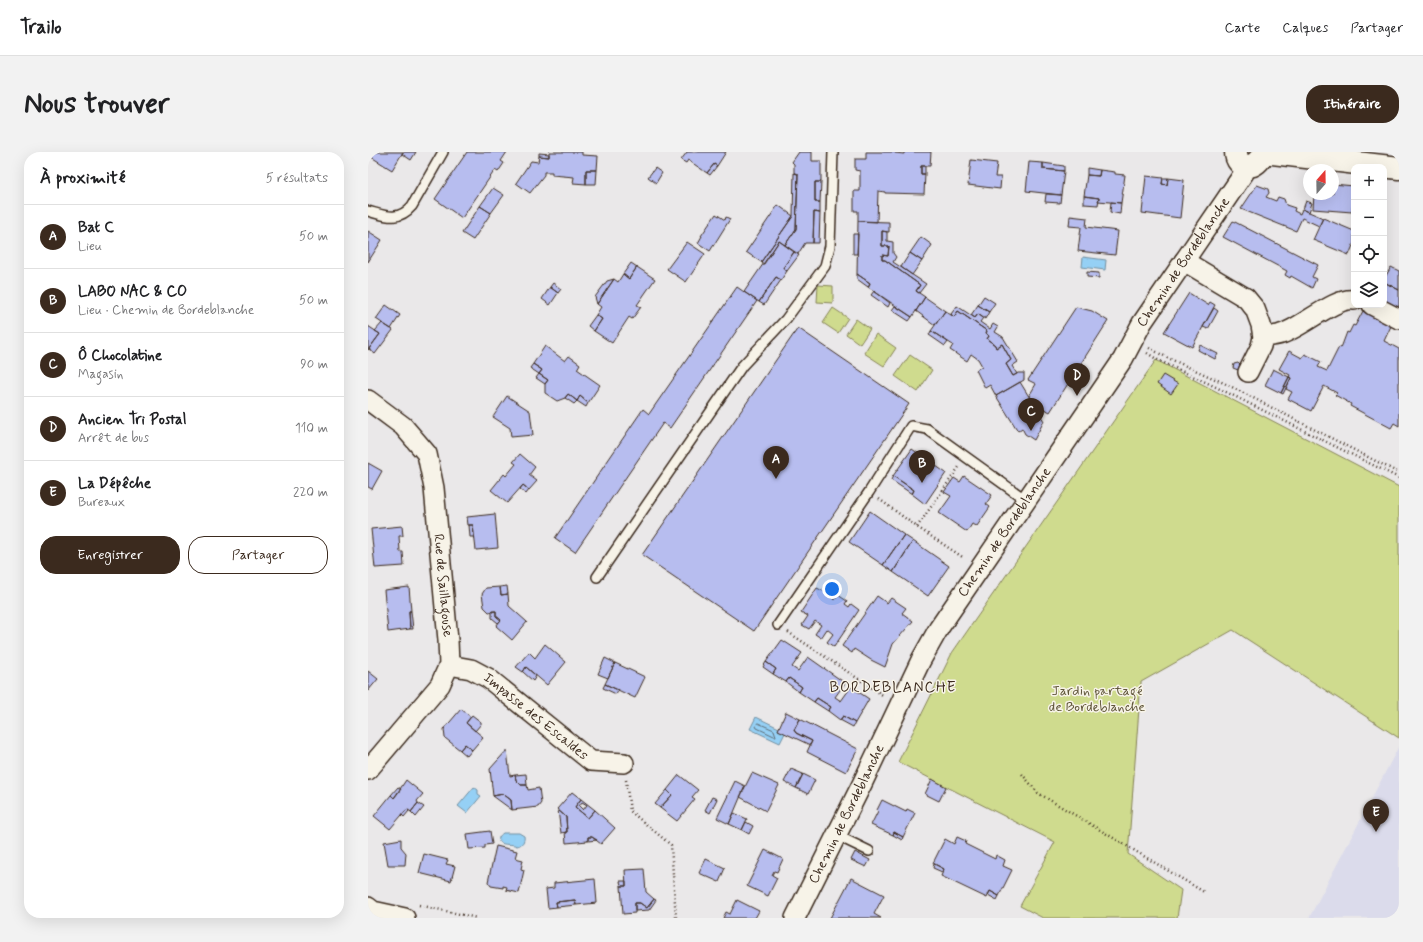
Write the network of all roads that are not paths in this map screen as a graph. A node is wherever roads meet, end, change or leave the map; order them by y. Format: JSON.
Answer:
{"nodes":[{"id":1,"x":444,"y":152,"type":"edge"},
{"id":2,"x":833,"y":152,"type":"edge"},
{"id":3,"x":1252,"y":155,"type":"edge"},
{"id":4,"x":1399,"y":168,"type":"edge"},
{"id":5,"x":368,"y":211,"type":"edge"},
{"id":6,"x":1184,"y":261,"type":"junction"},
{"id":7,"x":1351,"y":299,"type":"edge"},
{"id":8,"x":1378,"y":308,"type":"edge"},
{"id":9,"x":1399,"y":319,"type":"edge"},
{"id":10,"x":1263,"y":337,"type":"junction"},
{"id":11,"x":1248,"y":372,"type":"dead end"},
{"id":12,"x":368,"y":400,"type":"edge"},
{"id":13,"x":1026,"y":500,"type":"junction"},
{"id":14,"x":597,"y":577,"type":"dead end"},
{"id":15,"x":778,"y":625,"type":"road end"},
{"id":16,"x":449,"y":665,"type":"junction"},
{"id":17,"x":624,"y":763,"type":"road end"},
{"id":18,"x":368,"y":770,"type":"edge"},
{"id":19,"x":836,"y":835,"type":"junction"},
{"id":20,"x":869,"y":852,"type":"dead end"},
{"id":21,"x":368,"y":907,"type":"edge"},
{"id":22,"x":410,"y":911,"type":"edge"},
{"id":23,"x":795,"y":918,"type":"edge"}],
"edges":[{"from":1,"to":5,"type":"lane"},
{"from":2,"to":14,"type":"lane"},
{"from":3,"to":4,"type":"main road"},
{"from":3,"to":6,"type":"street","name":"Chemin de Bordeblanche"},
{"from":6,"to":10,"type":"street"},
{"from":6,"to":13,"type":"street","name":"Chemin de Bordeblanche"},
{"from":7,"to":10,"type":"street"},
{"from":8,"to":9,"type":"street"},
{"from":10,"to":11,"type":"street"},
{"from":12,"to":16,"type":"street","name":"Rue de Saillagouse"},
{"from":13,"to":15,"type":"lane"},
{"from":13,"to":19,"type":"street","name":"Chemin de Bordeblanche"},
{"from":16,"to":17,"type":"street","name":"Impasse des Escaldes"},
{"from":16,"to":18,"type":"street","name":"Rue de Saillagouse"},
{"from":19,"to":20,"type":"lane"},
{"from":19,"to":23,"type":"street","name":"Chemin de Bordeblanche"},
{"from":21,"to":22,"type":"street"}]}
